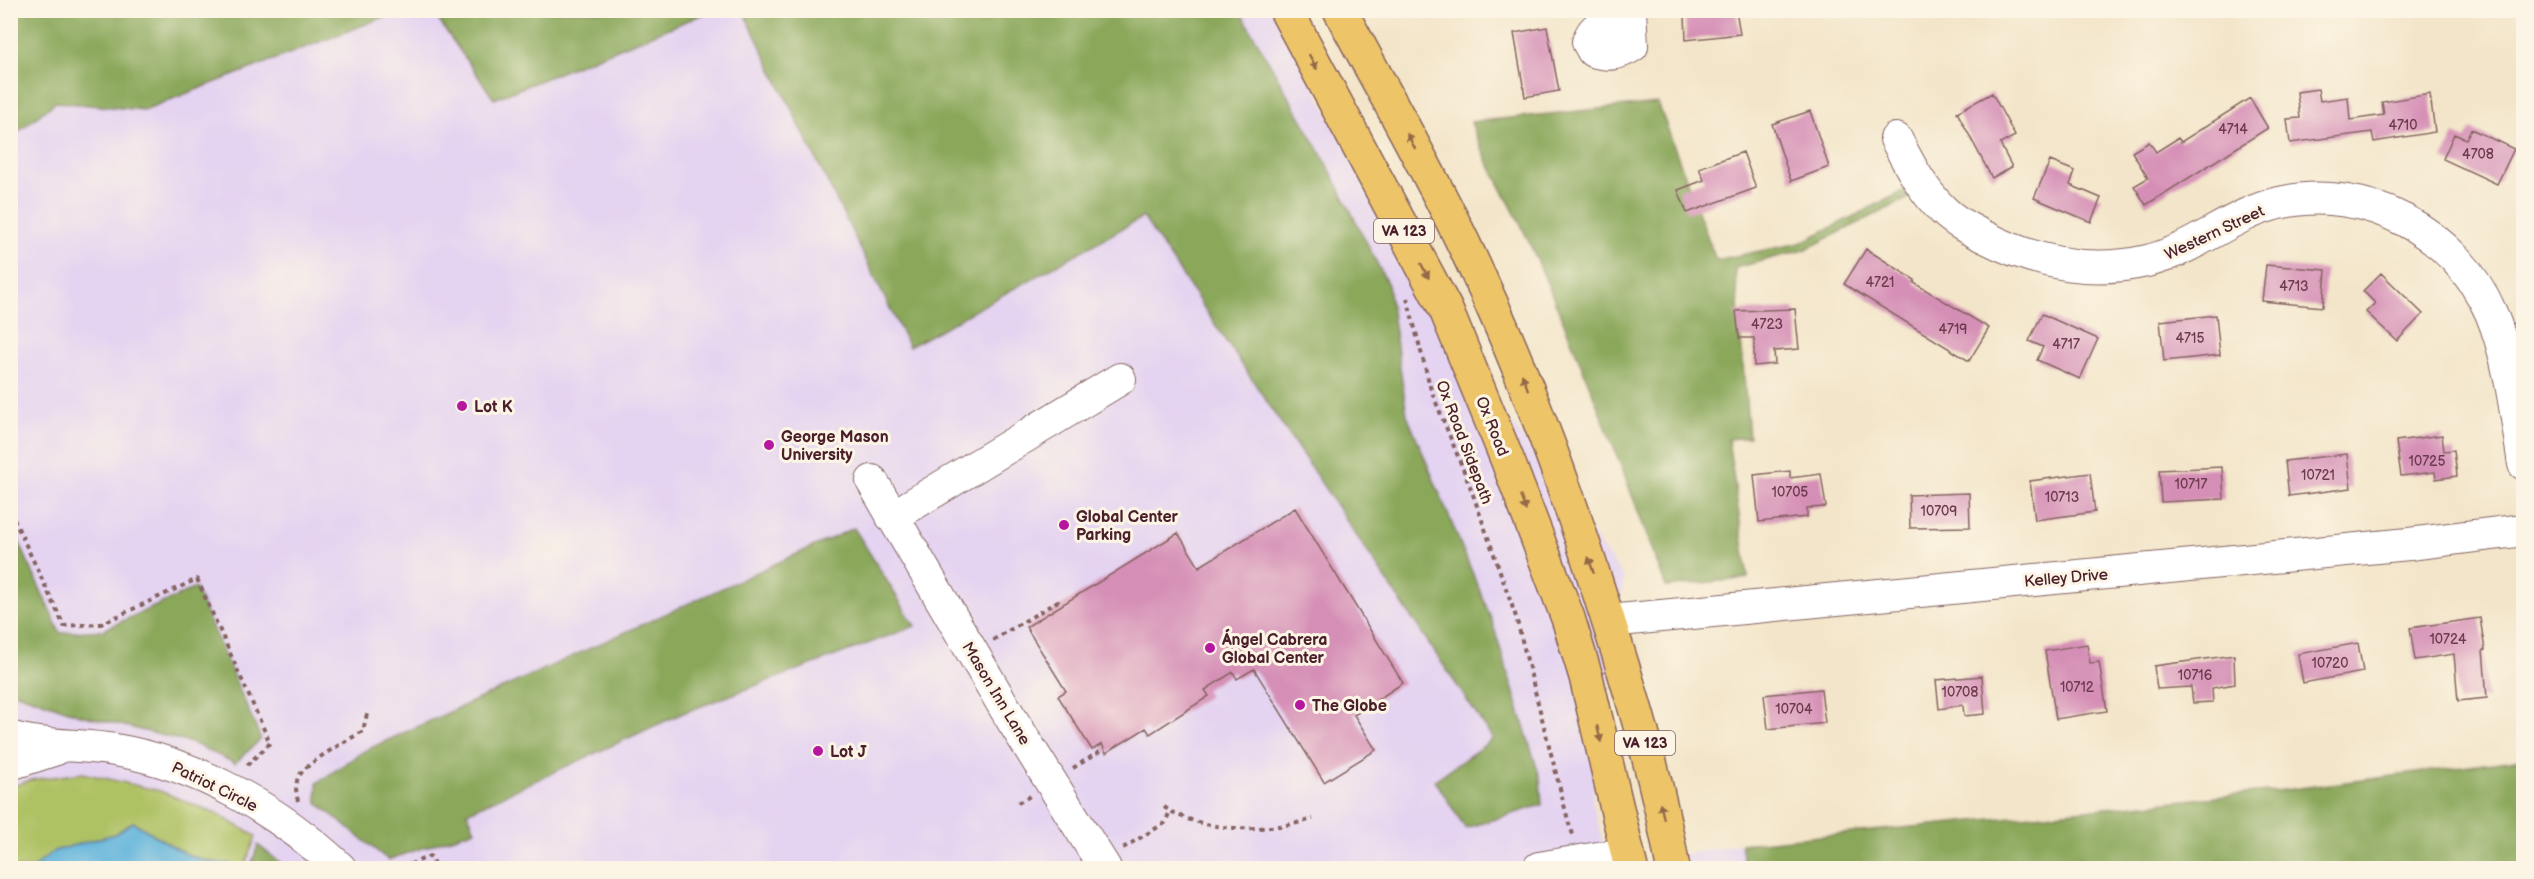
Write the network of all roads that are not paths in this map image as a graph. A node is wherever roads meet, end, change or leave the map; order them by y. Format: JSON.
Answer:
{"nodes":[{"id":1,"x":1340,"y":10,"type":"edge"},
{"id":2,"x":1273,"y":16,"type":"edge"},
{"id":3,"x":1896,"y":139,"type":"dead end"},
{"id":4,"x":1120,"y":379,"type":"dead end"},
{"id":5,"x":2523,"y":464,"type":"edge"},
{"id":6,"x":872,"y":481,"type":"dead end"},
{"id":7,"x":892,"y":517,"type":"junction"},
{"id":8,"x":2523,"y":530,"type":"edge"},
{"id":9,"x":1539,"y":546,"type":"junction"},
{"id":10,"x":1609,"y":621,"type":"junction"},
{"id":11,"x":1586,"y":677,"type":"junction"},
{"id":12,"x":10,"y":737,"type":"edge"},
{"id":13,"x":71,"y":745,"type":"junction"},
{"id":14,"x":10,"y":764,"type":"edge"},
{"id":15,"x":1114,"y":858,"type":"edge"},
{"id":16,"x":1630,"y":861,"type":"edge"},
{"id":17,"x":340,"y":868,"type":"edge"},
{"id":18,"x":1539,"y":868,"type":"edge"},
{"id":19,"x":1673,"y":868,"type":"edge"}],
"edges":[{"from":10,"to":1,"type":"main road","number":"VA 123","one_way":true},
{"from":2,"to":9,"type":"main road","name":"Ox Road","number":"VA 123","one_way":true},
{"from":3,"to":5,"type":"street","name":"Western Street"},
{"from":4,"to":7,"type":"street"},
{"from":6,"to":7,"type":"street","name":"Mason Inn Lane"},
{"from":7,"to":15,"type":"street","name":"Mason Inn Lane"},
{"from":8,"to":10,"type":"street","name":"Kelley Drive"},
{"from":9,"to":10,"type":"main road"},
{"from":9,"to":11,"type":"main road","name":"Ox Road","number":"VA 123"},
{"from":10,"to":11,"type":"main road"},
{"from":19,"to":10,"type":"main road","number":"VA 123","one_way":true},
{"from":11,"to":16,"type":"main road","name":"Ox Road","number":"VA 123","one_way":true},
{"from":12,"to":13,"type":"street","name":"Patriot Circle"},
{"from":13,"to":14,"type":"street"},
{"from":13,"to":17,"type":"street","name":"Patriot Circle"},
{"from":16,"to":18,"type":"street"}]}
